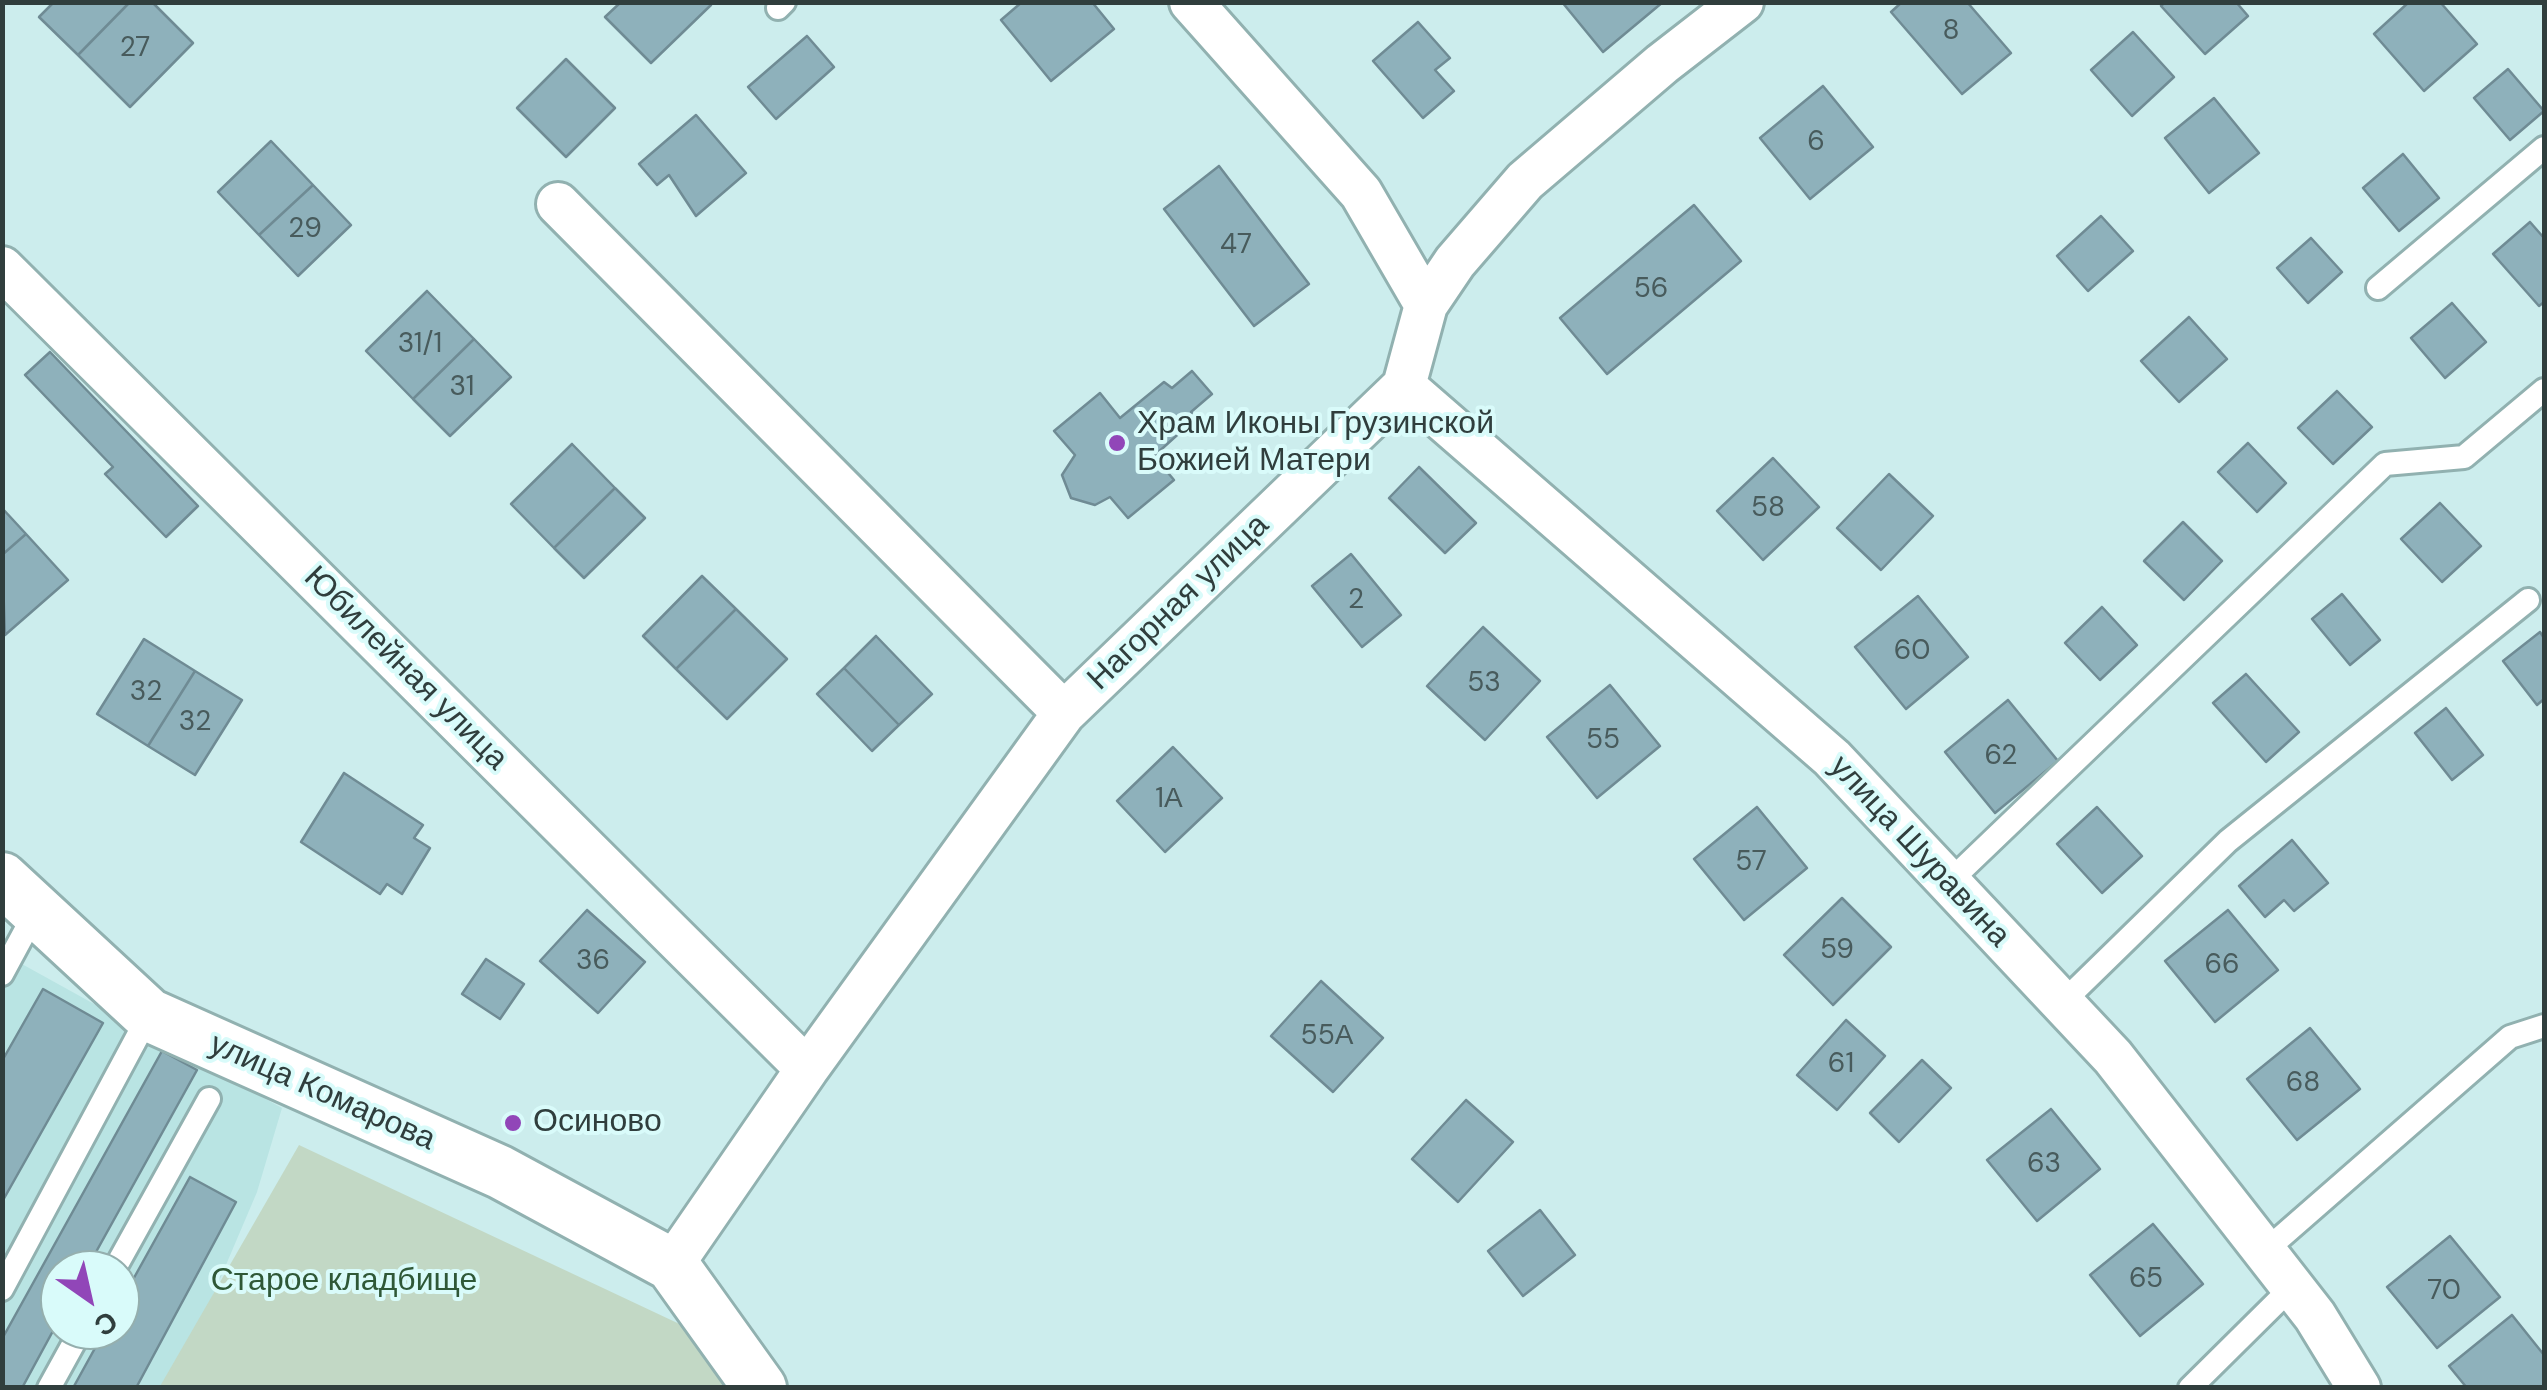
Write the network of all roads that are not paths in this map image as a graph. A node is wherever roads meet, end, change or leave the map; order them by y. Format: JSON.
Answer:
{"nodes":[{"id":1,"x":1191,"y":2,"type":"edge"},
{"id":2,"x":1742,"y":2,"type":"edge"},
{"id":3,"x":2544,"y":148,"type":"edge"},
{"id":4,"x":558,"y":204,"type":"dead end"},
{"id":5,"x":2,"y":268,"type":"edge"},
{"id":6,"x":2378,"y":288,"type":"dead end"},
{"id":7,"x":1426,"y":304,"type":"junction"},
{"id":8,"x":1404,"y":386,"type":"junction"},
{"id":9,"x":2544,"y":390,"type":"edge"},
{"id":10,"x":2528,"y":600,"type":"dead end"},
{"id":11,"x":1064,"y":713,"type":"junction"},
{"id":12,"x":1948,"y":883,"type":"junction"},
{"id":13,"x":20,"y":894,"type":"edge"},
{"id":14,"x":2,"y":974,"type":"edge"},
{"id":15,"x":2062,"y":1003,"type":"junction"},
{"id":16,"x":150,"y":1016,"type":"junction"},
{"id":17,"x":2544,"y":1026,"type":"edge"},
{"id":18,"x":807,"y":1069,"type":"junction"},
{"id":19,"x":209,"y":1100,"type":"dead end"},
{"id":20,"x":125,"y":1250,"type":"edge"},
{"id":21,"x":2264,"y":1251,"type":"junction"},
{"id":22,"x":672,"y":1265,"type":"junction"},
{"id":23,"x":2292,"y":1287,"type":"junction"},
{"id":24,"x":2,"y":1289,"type":"edge"},
{"id":25,"x":70,"y":1350,"type":"edge"},
{"id":26,"x":49,"y":1388,"type":"edge"},
{"id":27,"x":760,"y":1388,"type":"edge"},
{"id":28,"x":2190,"y":1388,"type":"edge"},
{"id":29,"x":2359,"y":1388,"type":"edge"}],
"edges":[{"from":1,"to":7,"type":"street"},
{"from":2,"to":7,"type":"street"},
{"from":3,"to":6,"type":"lane"},
{"from":4,"to":11,"type":"street"},
{"from":5,"to":18,"type":"street","name":"Юбилейная улица"},
{"from":7,"to":8,"type":"street"},
{"from":8,"to":11,"type":"street","name":"Нагорная улица"},
{"from":8,"to":12,"type":"street","name":"улица Шуравина"},
{"from":9,"to":12,"type":"lane"},
{"from":10,"to":15,"type":"lane"},
{"from":11,"to":18,"type":"street","name":"Нагорная улица"},
{"from":12,"to":15,"type":"street","name":"улица Шуравина"},
{"from":13,"to":14,"type":"lane"},
{"from":13,"to":16,"type":"street","name":"улица Комарова"},
{"from":15,"to":21,"type":"street","name":"улица Шуравина"},
{"from":16,"to":22,"type":"street","name":"улица Комарова"},
{"from":16,"to":24,"type":"lane"},
{"from":17,"to":21,"type":"lane"},
{"from":18,"to":22,"type":"street","name":"Нагорная улица"},
{"from":19,"to":20,"type":"lane"},
{"from":21,"to":23,"type":"street","name":"улица Шуравина"},
{"from":22,"to":27,"type":"street"},
{"from":23,"to":28,"type":"lane"},
{"from":23,"to":29,"type":"street","name":"улица Шуравина"},
{"from":25,"to":26,"type":"lane"}]}
